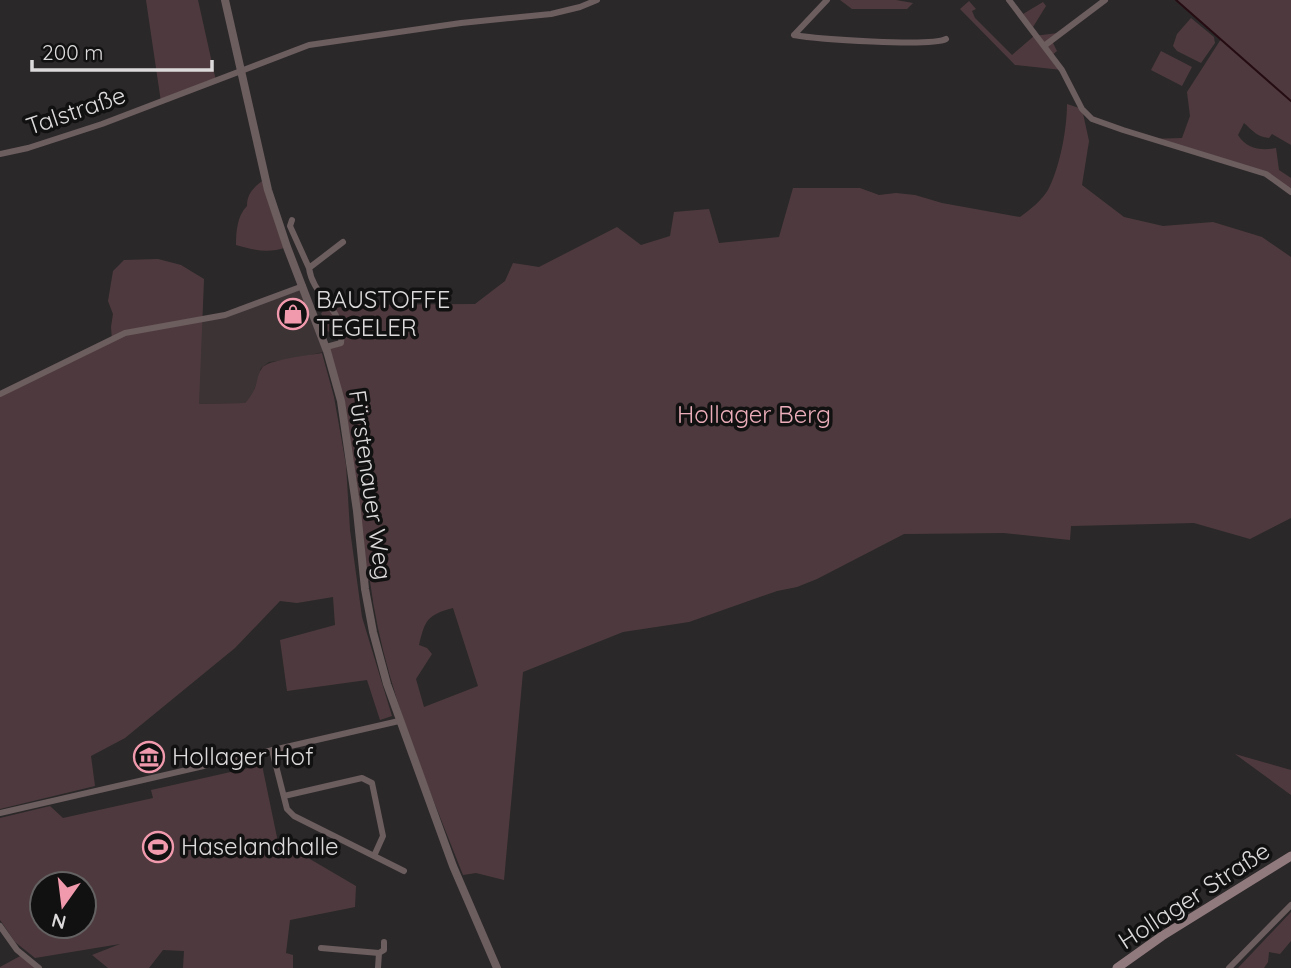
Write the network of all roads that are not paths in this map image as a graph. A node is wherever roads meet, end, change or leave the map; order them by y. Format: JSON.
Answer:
{"nodes":[{"id":1,"x":225,"y":0,"type":"edge"},
{"id":2,"x":597,"y":0,"type":"edge"},
{"id":3,"x":827,"y":0,"type":"edge"},
{"id":4,"x":1009,"y":0,"type":"edge"},
{"id":5,"x":1105,"y":0,"type":"edge"},
{"id":6,"x":946,"y":38,"type":"dead end"},
{"id":7,"x":1044,"y":46,"type":"junction"},
{"id":8,"x":241,"y":71,"type":"junction"},
{"id":9,"x":0,"y":154,"type":"edge"},
{"id":10,"x":1291,"y":192,"type":"edge"},
{"id":11,"x":292,"y":220,"type":"dead end"},
{"id":12,"x":343,"y":242,"type":"dead end"},
{"id":13,"x":309,"y":268,"type":"junction"},
{"id":14,"x":303,"y":286,"type":"junction"},
{"id":15,"x":326,"y":347,"type":"junction"},
{"id":16,"x":0,"y":394,"type":"edge"},
{"id":17,"x":399,"y":721,"type":"junction"},
{"id":18,"x":272,"y":750,"type":"junction"},
{"id":19,"x":284,"y":796,"type":"junction"},
{"id":20,"x":0,"y":813,"type":"edge"},
{"id":21,"x":374,"y":856,"type":"junction"},
{"id":22,"x":1291,"y":856,"type":"edge"},
{"id":23,"x":404,"y":870,"type":"dead end"},
{"id":24,"x":1291,"y":905,"type":"edge"},
{"id":25,"x":0,"y":926,"type":"edge"},
{"id":26,"x":384,"y":942,"type":"dead end"},
{"id":27,"x":321,"y":948,"type":"dead end"},
{"id":28,"x":379,"y":953,"type":"junction"},
{"id":29,"x":39,"y":968,"type":"edge"},
{"id":30,"x":378,"y":968,"type":"edge"},
{"id":31,"x":497,"y":968,"type":"edge"},
{"id":32,"x":1117,"y":968,"type":"edge"},
{"id":33,"x":1229,"y":968,"type":"edge"}],
"edges":[{"from":1,"to":8,"type":"street","name":"Fürstenauer Weg"},
{"from":2,"to":8,"type":"street","name":"Talstraße"},
{"from":3,"to":6,"type":"street"},
{"from":4,"to":7,"type":"street"},
{"from":5,"to":7,"type":"street"},
{"from":7,"to":10,"type":"street"},
{"from":8,"to":9,"type":"street","name":"Talstraße"},
{"from":8,"to":14,"type":"street","name":"Fürstenauer Weg"},
{"from":11,"to":13,"type":"street"},
{"from":12,"to":13,"type":"street"},
{"from":13,"to":15,"type":"street"},
{"from":14,"to":15,"type":"street","name":"Fürstenauer Weg"},
{"from":14,"to":16,"type":"street"},
{"from":15,"to":17,"type":"street","name":"Fürstenauer Weg"},
{"from":17,"to":18,"type":"street"},
{"from":17,"to":31,"type":"street","name":"Fürstenauer Weg"},
{"from":18,"to":19,"type":"street"},
{"from":18,"to":20,"type":"street"},
{"from":19,"to":21,"type":"street"},
{"from":19,"to":21,"type":"street"},
{"from":21,"to":23,"type":"street"},
{"from":22,"to":32,"type":"main road","name":"Hollager Straße"},
{"from":24,"to":33,"type":"street"},
{"from":25,"to":29,"type":"street"},
{"from":26,"to":28,"type":"street"},
{"from":27,"to":28,"type":"street"},
{"from":28,"to":30,"type":"street"}]}
